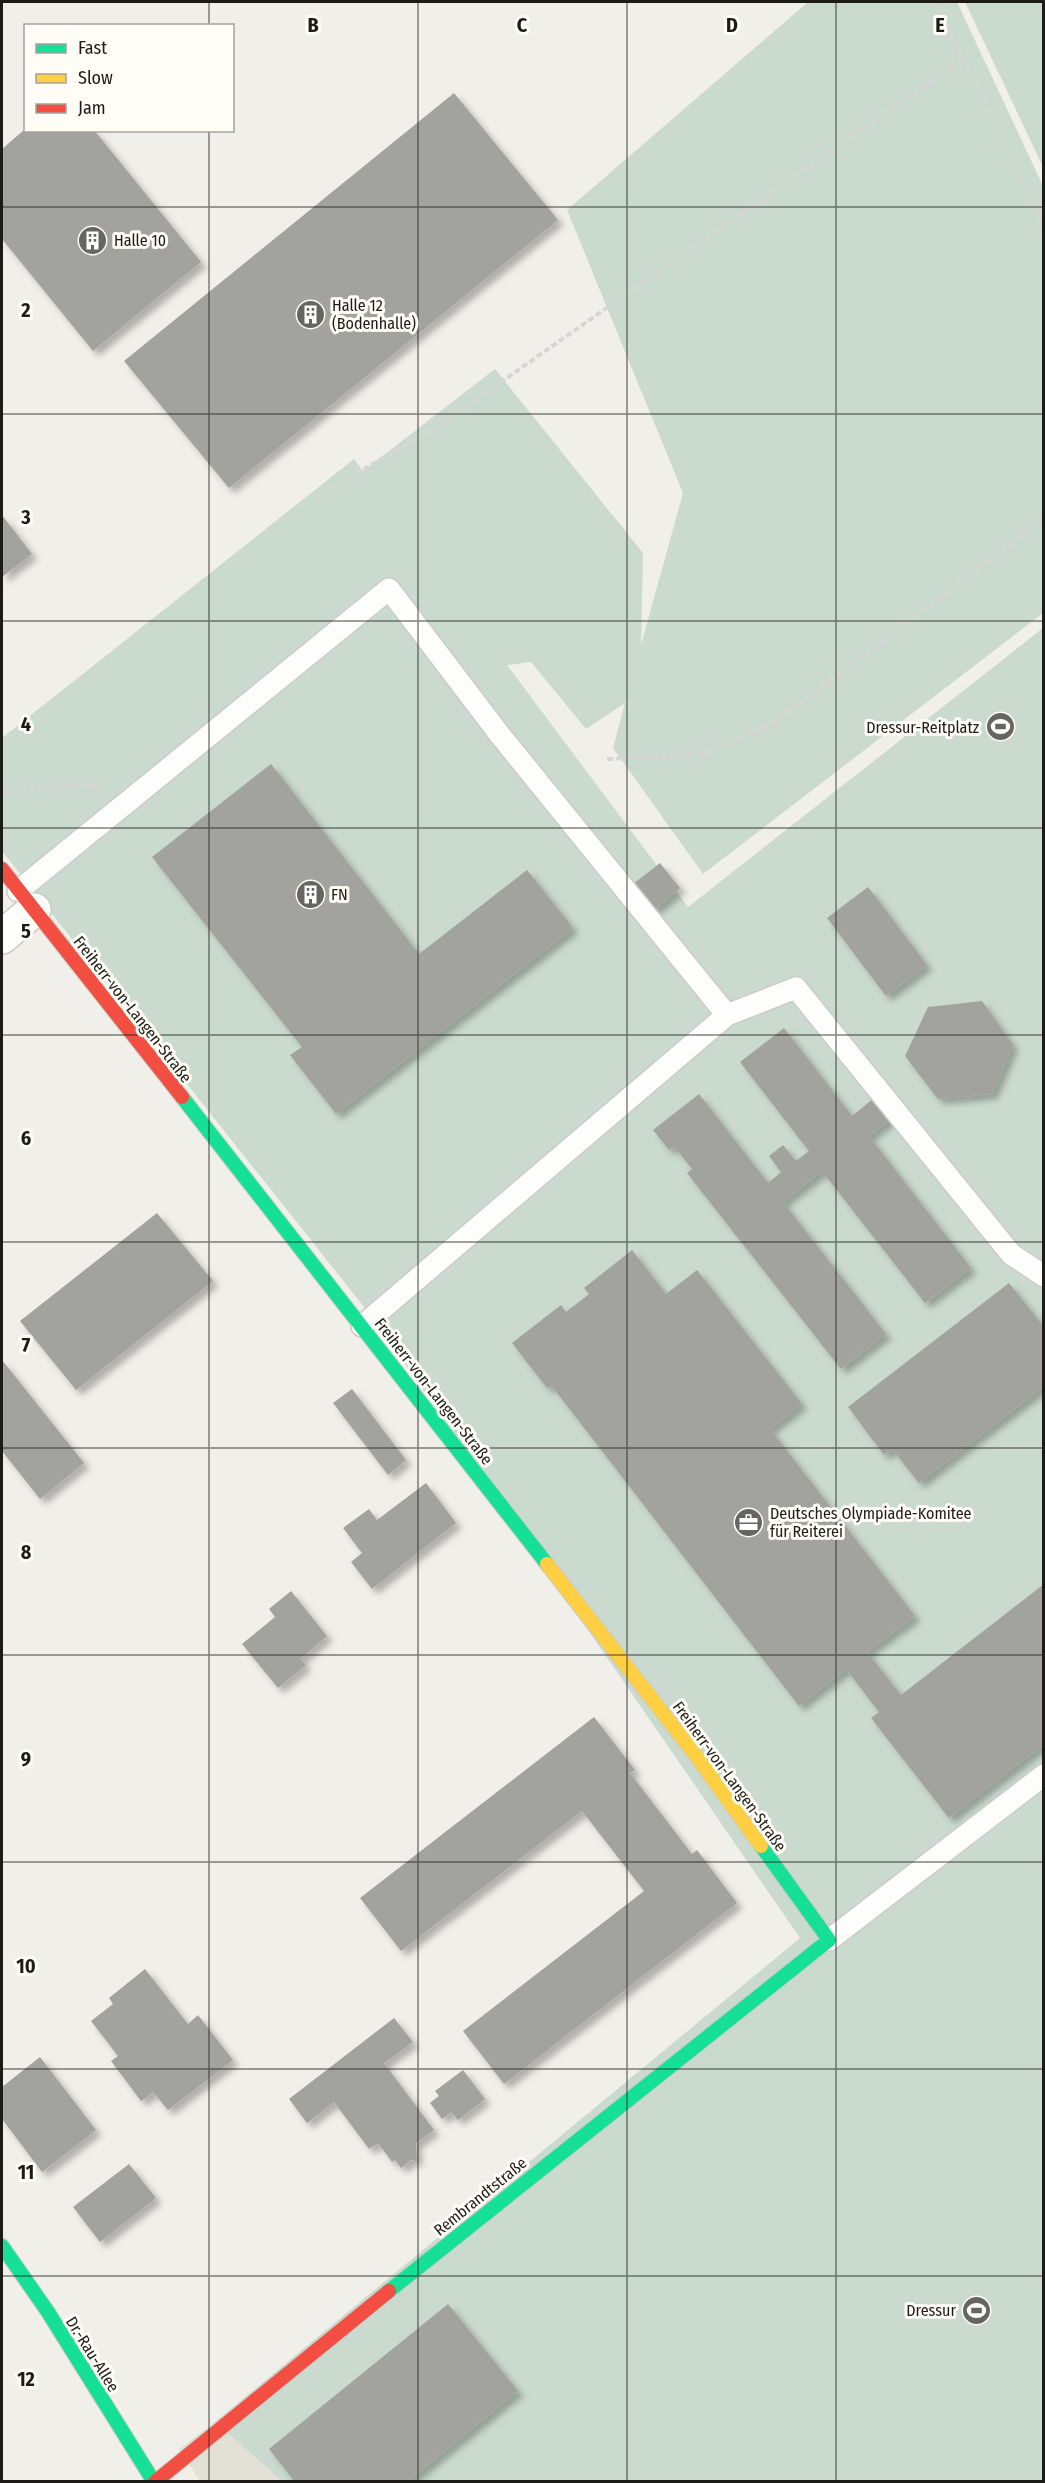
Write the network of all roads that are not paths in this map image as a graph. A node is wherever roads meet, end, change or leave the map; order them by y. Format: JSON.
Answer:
{"nodes":[{"id":1,"x":2,"y":869,"type":"edge"},
{"id":2,"x":26,"y":901,"type":"junction"},
{"id":3,"x":2,"y":937,"type":"edge"},
{"id":4,"x":727,"y":1015,"type":"junction"},
{"id":5,"x":1044,"y":1276,"type":"edge"},
{"id":6,"x":363,"y":1326,"type":"junction"},
{"id":7,"x":1044,"y":1775,"type":"edge"},
{"id":8,"x":829,"y":1940,"type":"junction"},
{"id":9,"x":2,"y":2246,"type":"edge"},
{"id":10,"x":155,"y":2481,"type":"edge"}],
"edges":[{"from":1,"to":2,"type":"street","name":"Freiherr-von-Langen-Straße"},
{"from":2,"to":3,"type":"street"},
{"from":2,"to":4,"type":"lane"},
{"from":2,"to":6,"type":"street","name":"Freiherr-von-Langen-Straße"},
{"from":4,"to":5,"type":"lane"},
{"from":4,"to":6,"type":"lane"},
{"from":6,"to":8,"type":"street","name":"Freiherr-von-Langen-Straße"},
{"from":7,"to":8,"type":"lane"},
{"from":8,"to":10,"type":"street","name":"Rembrandtstraße"},
{"from":9,"to":10,"type":"street","name":"Dr.-Rau-Allee"}]}
